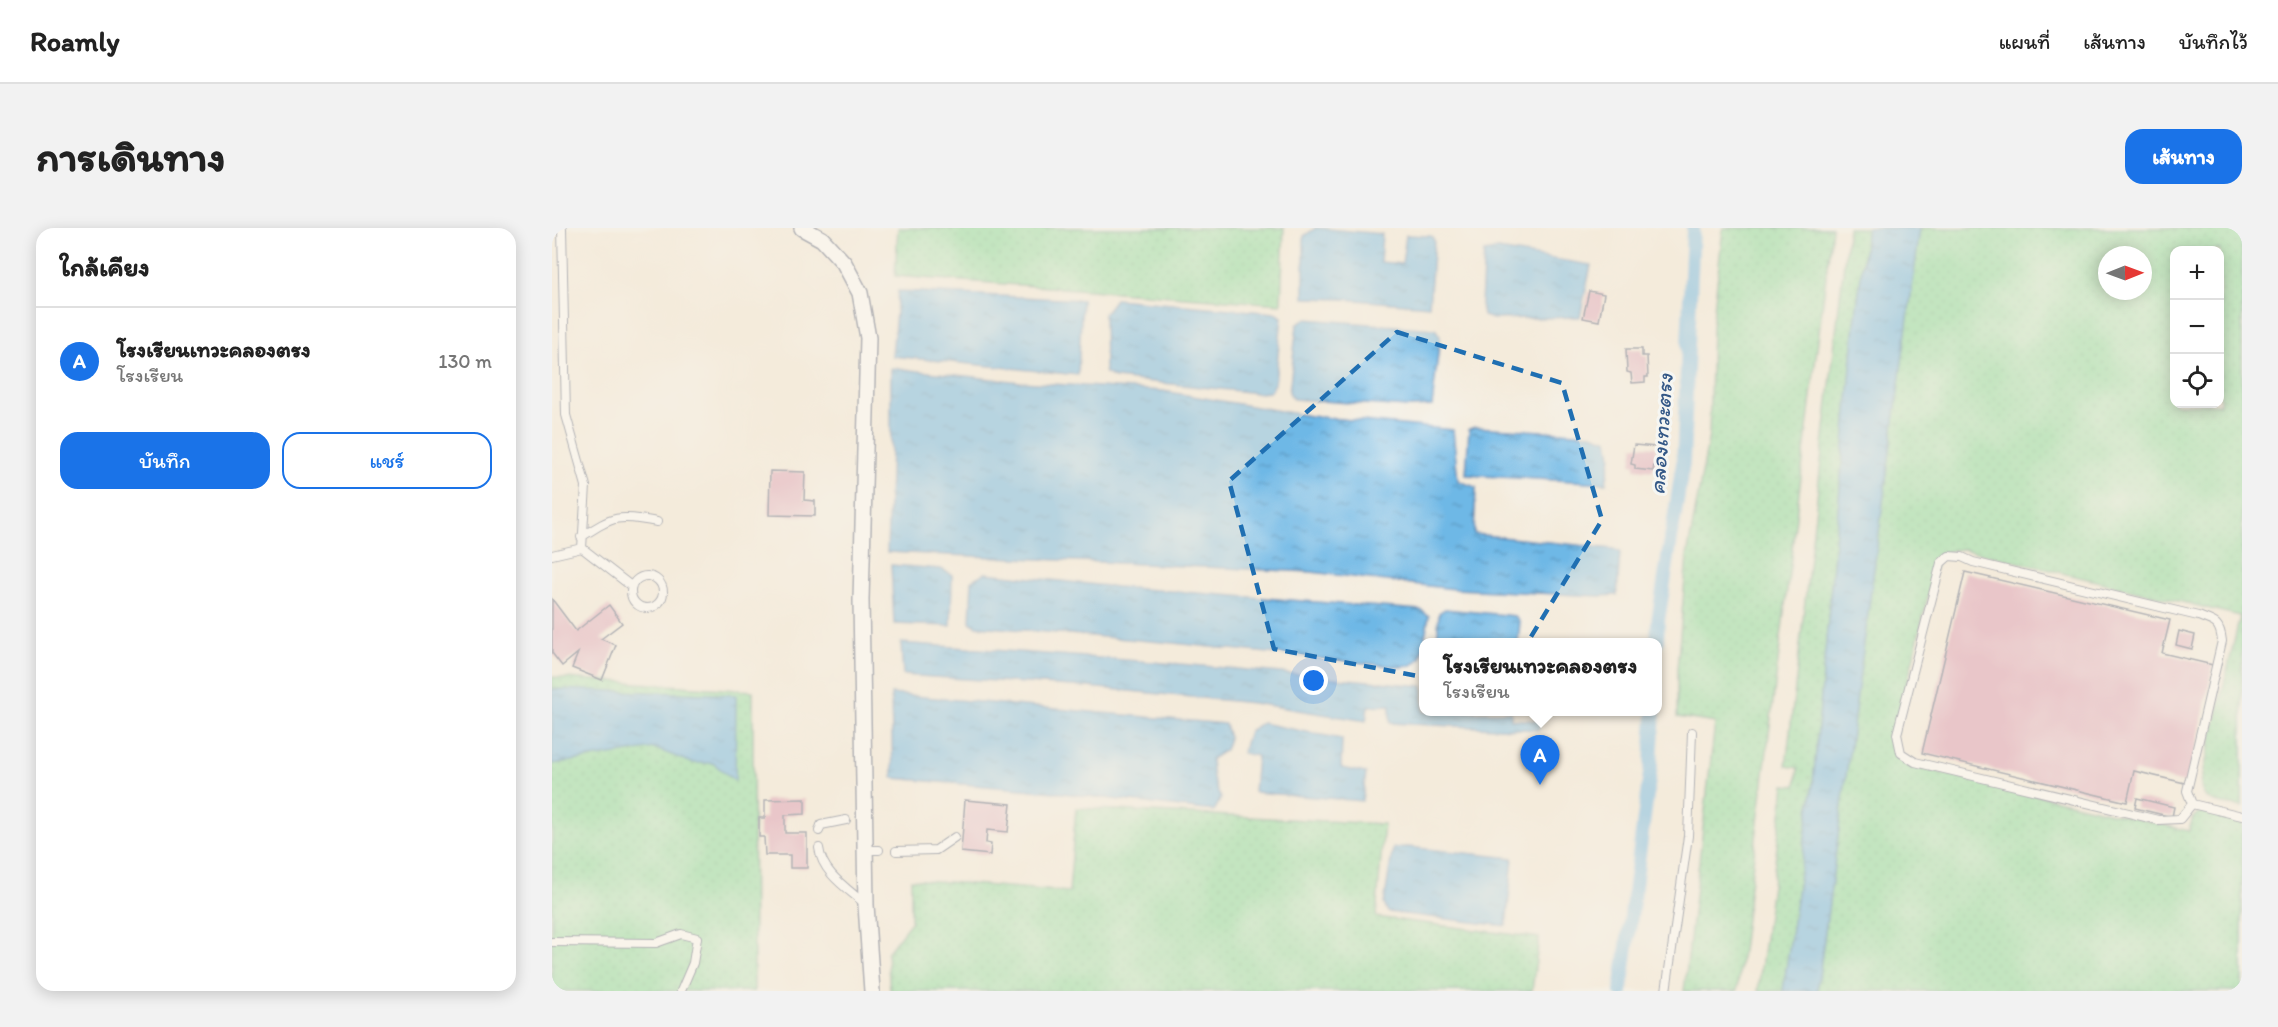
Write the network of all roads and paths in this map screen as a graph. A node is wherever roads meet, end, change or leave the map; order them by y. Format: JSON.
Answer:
{"nodes":[{"id":1,"x":562,"y":228,"type":"edge"},
{"id":2,"x":802,"y":228,"type":"edge"},
{"id":3,"x":657,"y":522,"type":"dead end"},
{"id":4,"x":581,"y":537,"type":"junction"},
{"id":5,"x":582,"y":548,"type":"junction"},
{"id":6,"x":552,"y":555,"type":"edge"},
{"id":7,"x":631,"y":586,"type":"junction"},
{"id":8,"x":1692,"y":732,"type":"dead end"},
{"id":9,"x":2192,"y":804,"type":"junction"},
{"id":10,"x":2242,"y":816,"type":"edge"},
{"id":11,"x":846,"y":820,"type":"dead end"},
{"id":12,"x":819,"y":831,"type":"dead end"},
{"id":13,"x":954,"y":837,"type":"dead end"},
{"id":14,"x":819,"y":848,"type":"dead end"},
{"id":15,"x":896,"y":851,"type":"dead end"},
{"id":16,"x":866,"y":905,"type":"junction"},
{"id":17,"x":552,"y":942,"type":"edge"},
{"id":18,"x":681,"y":991,"type":"edge"},
{"id":19,"x":872,"y":991,"type":"edge"},
{"id":20,"x":1666,"y":991,"type":"edge"}],
"edges":[{"from":1,"to":4,"type":"lane"},
{"from":2,"to":16,"type":"street"},
{"from":3,"to":4,"type":"lane"},
{"from":4,"to":5,"type":"lane"},
{"from":5,"to":6,"type":"lane"},
{"from":5,"to":7,"type":"lane"},
{"from":7,"to":7,"type":"lane"},
{"from":8,"to":20,"type":"lane"},
{"from":9,"to":9,"type":"lane"},
{"from":9,"to":10,"type":"lane"},
{"from":11,"to":12,"type":"lane"},
{"from":13,"to":15,"type":"lane"},
{"from":14,"to":16,"type":"lane"},
{"from":16,"to":19,"type":"street"},
{"from":17,"to":18,"type":"lane"}]}
